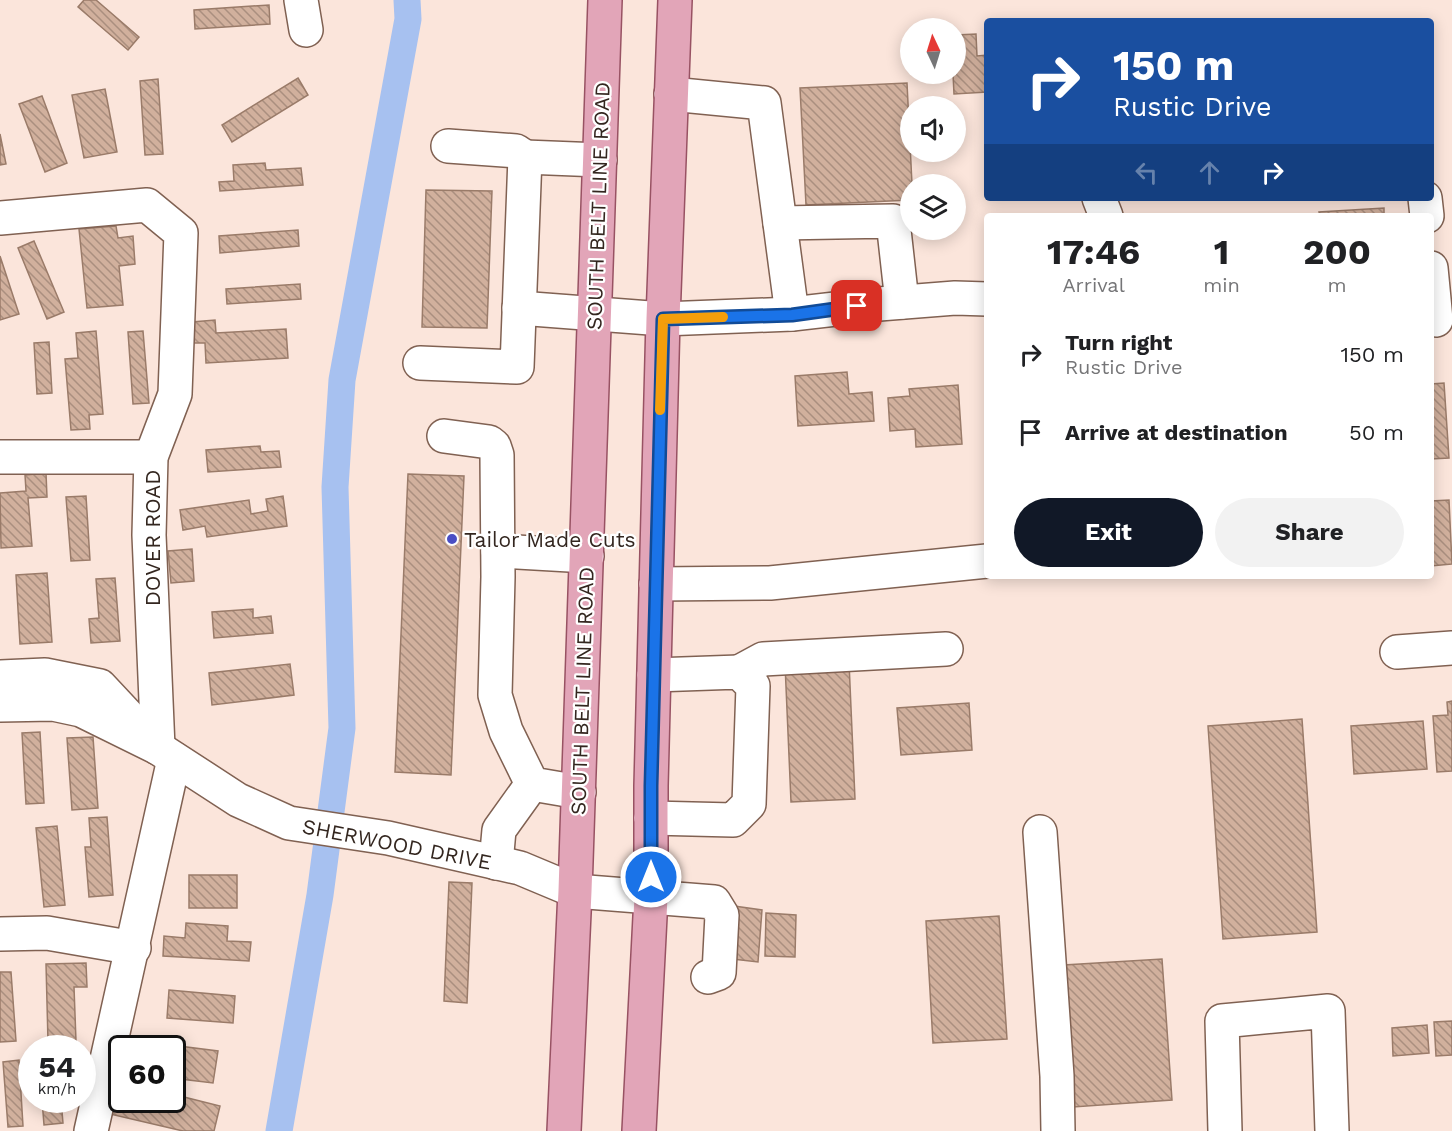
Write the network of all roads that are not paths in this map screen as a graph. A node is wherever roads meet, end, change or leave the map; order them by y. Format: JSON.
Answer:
{"nodes":[{"id":1,"x":605,"y":0,"type":"edge"},
{"id":2,"x":675,"y":0,"type":"edge"},
{"id":3,"x":671,"y":94,"type":"junction"},
{"id":4,"x":448,"y":146,"type":"dead end"},
{"id":5,"x":525,"y":157,"type":"junction"},
{"id":6,"x":600,"y":160,"type":"junction"},
{"id":7,"x":0,"y":218,"type":"edge"},
{"id":8,"x":780,"y":223,"type":"junction"},
{"id":9,"x":1434,"y":286,"type":"edge"},
{"id":10,"x":984,"y":299,"type":"edge"},
{"id":11,"x":902,"y":302,"type":"junction"},
{"id":12,"x":519,"y":308,"type":"junction"},
{"id":13,"x":594,"y":314,"type":"junction"},
{"id":14,"x":792,"y":315,"type":"junction"},
{"id":15,"x":663,"y":319,"type":"junction"},
{"id":16,"x":1440,"y":321,"type":"edge"},
{"id":17,"x":420,"y":363,"type":"dead end"},
{"id":18,"x":444,"y":436,"type":"dead end"},
{"id":19,"x":0,"y":457,"type":"edge"},
{"id":20,"x":151,"y":457,"type":"junction"},
{"id":21,"x":498,"y":551,"type":"junction"},
{"id":22,"x":587,"y":556,"type":"junction"},
{"id":23,"x":984,"y":561,"type":"edge"},
{"id":24,"x":656,"y":584,"type":"junction"},
{"id":25,"x":1452,"y":648,"type":"edge"},
{"id":26,"x":946,"y":649,"type":"dead end"},
{"id":27,"x":1397,"y":652,"type":"dead end"},
{"id":28,"x":739,"y":672,"type":"junction"},
{"id":29,"x":654,"y":675,"type":"junction"},
{"id":30,"x":0,"y":677,"type":"edge"},
{"id":31,"x":0,"y":705,"type":"edge"},
{"id":32,"x":166,"y":753,"type":"junction"},
{"id":33,"x":532,"y":784,"type":"junction"},
{"id":34,"x":579,"y":792,"type":"junction"},
{"id":35,"x":651,"y":818,"type":"junction"},
{"id":36,"x":1040,"y":832,"type":"dead end"},
{"id":37,"x":496,"y":862,"type":"junction"},
{"id":38,"x":576,"y":891,"type":"junction"},
{"id":39,"x":651,"y":897,"type":"junction"},
{"id":40,"x":0,"y":934,"type":"edge"},
{"id":41,"x":134,"y":948,"type":"junction"},
{"id":42,"x":708,"y":977,"type":"dead end"},
{"id":43,"x":91,"y":1131,"type":"edge"},
{"id":44,"x":564,"y":1131,"type":"edge"},
{"id":45,"x":639,"y":1131,"type":"edge"},
{"id":46,"x":1058,"y":1131,"type":"edge"},
{"id":47,"x":1225,"y":1131,"type":"edge"},
{"id":48,"x":1332,"y":1131,"type":"edge"}],
"edges":[{"from":1,"to":6,"type":"main road","name":"SOUTH BELT LINE ROAD"},
{"from":2,"to":3,"type":"main road"},
{"from":3,"to":8,"type":"street"},
{"from":3,"to":15,"type":"main road"},
{"from":4,"to":5,"type":"street"},
{"from":5,"to":6,"type":"street"},
{"from":5,"to":12,"type":"street"},
{"from":6,"to":13,"type":"main road","name":"SOUTH BELT LINE ROAD"},
{"from":7,"to":20,"type":"street","name":"DOVER ROAD"},
{"from":8,"to":11,"type":"street"},
{"from":8,"to":14,"type":"street"},
{"from":9,"to":16,"type":"street"},
{"from":10,"to":11,"type":"street"},
{"from":11,"to":14,"type":"street"},
{"from":12,"to":13,"type":"street"},
{"from":12,"to":17,"type":"street"},
{"from":13,"to":15,"type":"street"},
{"from":13,"to":22,"type":"main road","name":"SOUTH BELT LINE ROAD"},
{"from":14,"to":15,"type":"street"},
{"from":15,"to":24,"type":"main road"},
{"from":18,"to":21,"type":"street"},
{"from":19,"to":20,"type":"street"},
{"from":20,"to":32,"type":"street","name":"DOVER ROAD"},
{"from":21,"to":22,"type":"street"},
{"from":21,"to":33,"type":"street"},
{"from":22,"to":34,"type":"main road","name":"SOUTH BELT LINE ROAD"},
{"from":23,"to":24,"type":"street"},
{"from":24,"to":29,"type":"main road"},
{"from":25,"to":27,"type":"street"},
{"from":26,"to":28,"type":"street"},
{"from":28,"to":29,"type":"street"},
{"from":28,"to":35,"type":"street"},
{"from":29,"to":35,"type":"main road"},
{"from":30,"to":32,"type":"street","name":"SHERWOOD DRIVE"},
{"from":31,"to":32,"type":"street","name":"SHERWOOD DRIVE"},
{"from":32,"to":37,"type":"street","name":"SHERWOOD DRIVE"},
{"from":32,"to":41,"type":"street","name":"DOVER ROAD"},
{"from":33,"to":34,"type":"street"},
{"from":33,"to":37,"type":"street"},
{"from":34,"to":38,"type":"main road","name":"SOUTH BELT LINE ROAD"},
{"from":35,"to":39,"type":"main road"},
{"from":36,"to":46,"type":"street"},
{"from":37,"to":38,"type":"street","name":"SHERWOOD DRIVE"},
{"from":38,"to":39,"type":"street","name":"SHERWOOD DRIVE"},
{"from":38,"to":44,"type":"main road","name":"SOUTH BELT LINE ROAD"},
{"from":39,"to":42,"type":"street","name":"SHERWOOD DRIVE"},
{"from":39,"to":45,"type":"main road"},
{"from":40,"to":41,"type":"street"},
{"from":41,"to":43,"type":"street","name":"DOVER ROAD"},
{"from":47,"to":48,"type":"street"}]}
